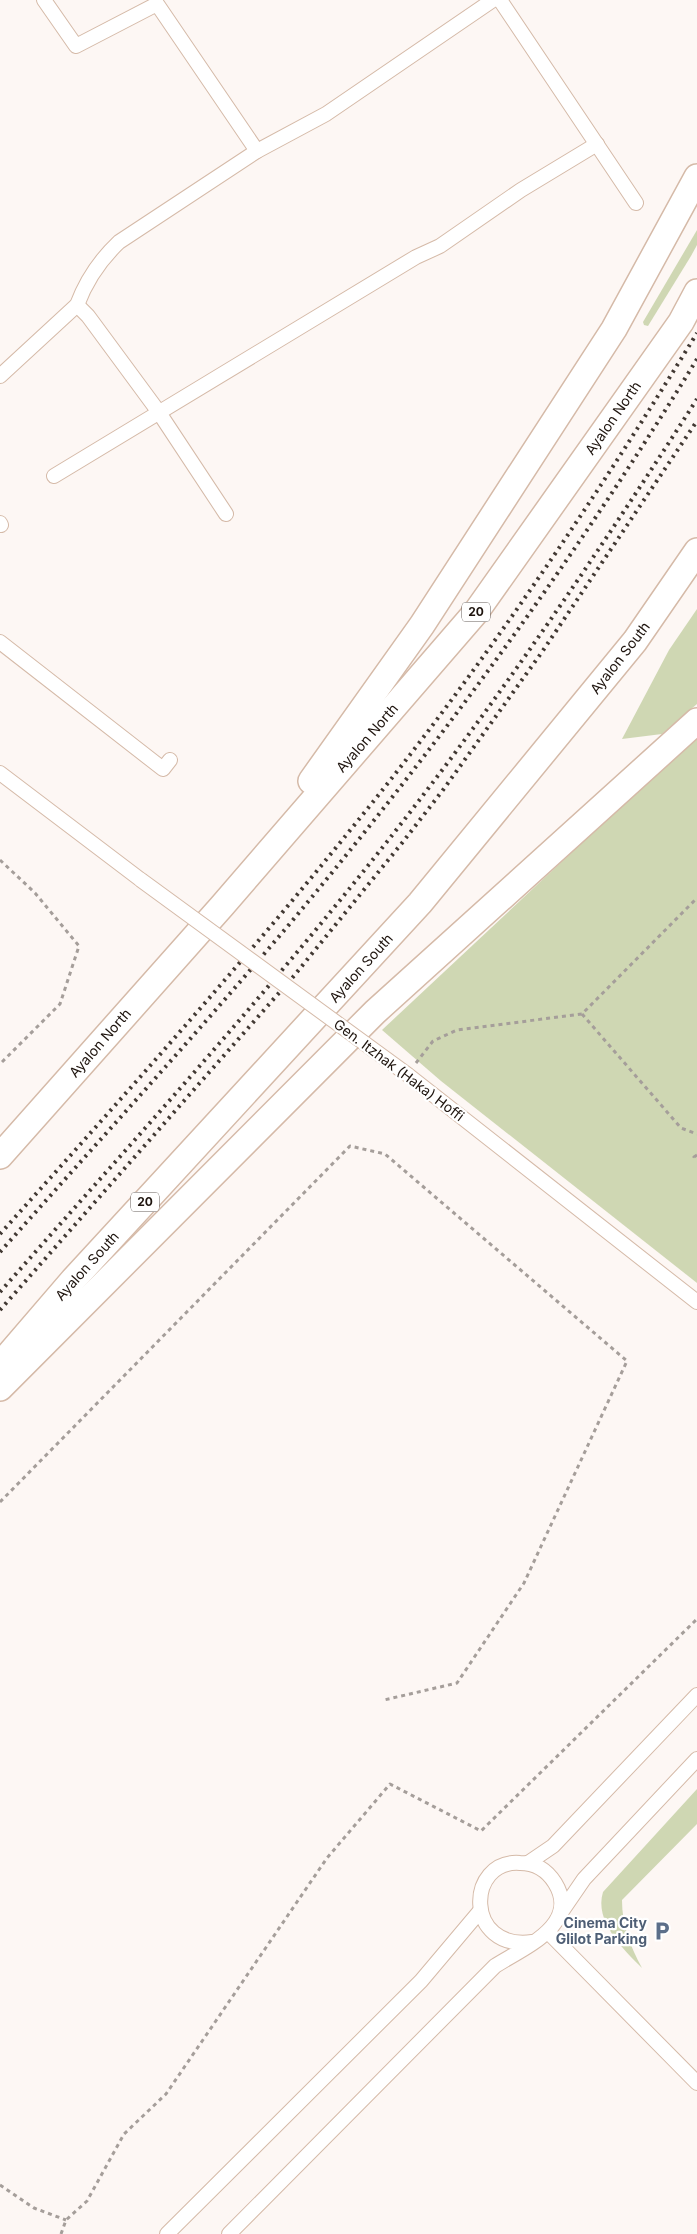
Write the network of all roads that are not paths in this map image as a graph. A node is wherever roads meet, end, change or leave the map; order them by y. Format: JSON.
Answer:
{"nodes":[{"id":1,"x":44,"y":0,"type":"edge"},
{"id":2,"x":493,"y":0,"type":"edge"},
{"id":3,"x":500,"y":0,"type":"edge"},
{"id":4,"x":597,"y":144,"type":"junction"},
{"id":5,"x":257,"y":151,"type":"junction"},
{"id":6,"x":697,"y":177,"type":"edge"},
{"id":7,"x":636,"y":203,"type":"dead end"},
{"id":8,"x":697,"y":292,"type":"edge"},
{"id":9,"x":77,"y":305,"type":"junction"},
{"id":10,"x":0,"y":376,"type":"edge"},
{"id":11,"x":158,"y":411,"type":"junction"},
{"id":12,"x":54,"y":476,"type":"dead end"},
{"id":13,"x":226,"y":514,"type":"dead end"},
{"id":14,"x":697,"y":551,"type":"edge"},
{"id":15,"x":0,"y":642,"type":"edge"},
{"id":16,"x":697,"y":721,"type":"edge"},
{"id":17,"x":170,"y":760,"type":"dead end"},
{"id":18,"x":0,"y":773,"type":"edge"},
{"id":19,"x":222,"y":906,"type":"junction"},
{"id":20,"x":0,"y":1156,"type":"edge"},
{"id":21,"x":697,"y":1302,"type":"edge"},
{"id":22,"x":0,"y":1365,"type":"edge"},
{"id":23,"x":0,"y":1388,"type":"edge"},
{"id":24,"x":697,"y":1695,"type":"edge"},
{"id":25,"x":697,"y":1759,"type":"edge"},
{"id":26,"x":528,"y":1863,"type":"junction"},
{"id":27,"x":480,"y":1911,"type":"junction"},
{"id":28,"x":560,"y":1915,"type":"junction"},
{"id":29,"x":548,"y":1932,"type":"junction"},
{"id":30,"x":532,"y":1942,"type":"junction"},
{"id":31,"x":697,"y":2084,"type":"edge"},
{"id":32,"x":168,"y":2234,"type":"edge"},
{"id":33,"x":229,"y":2234,"type":"edge"}],
"edges":[{"from":1,"to":5,"type":"street"},
{"from":2,"to":5,"type":"street"},
{"from":3,"to":4,"type":"street"},
{"from":4,"to":7,"type":"street"},
{"from":4,"to":11,"type":"street"},
{"from":5,"to":9,"type":"street"},
{"from":6,"to":19,"type":"highway"},
{"from":8,"to":19,"type":"highway","name":"Ayalon North","number":"20"},
{"from":9,"to":10,"type":"street"},
{"from":9,"to":11,"type":"street"},
{"from":11,"to":12,"type":"street"},
{"from":11,"to":13,"type":"street"},
{"from":14,"to":22,"type":"highway","name":"Ayalon South","number":"20"},
{"from":15,"to":17,"type":"street"},
{"from":16,"to":23,"type":"highway"},
{"from":18,"to":21,"type":"street","name":"Gen. Itzhak (Haka) Hoffi","bridge":true},
{"from":19,"to":20,"type":"highway","name":"Ayalon North","number":"20"},
{"from":24,"to":26,"type":"street"},
{"from":25,"to":28,"type":"street"},
{"from":26,"to":27,"type":"street"},
{"from":26,"to":28,"type":"street"},
{"from":27,"to":30,"type":"street"},
{"from":27,"to":32,"type":"street"},
{"from":28,"to":29,"type":"street"},
{"from":29,"to":30,"type":"street"},
{"from":29,"to":31,"type":"street"},
{"from":30,"to":33,"type":"street"}]}
